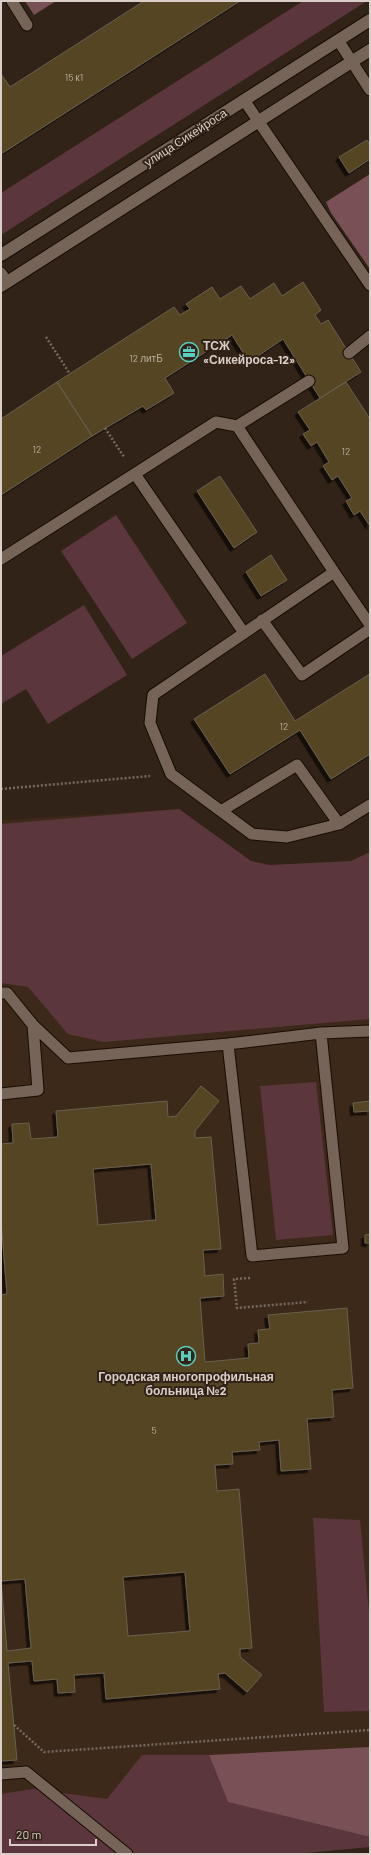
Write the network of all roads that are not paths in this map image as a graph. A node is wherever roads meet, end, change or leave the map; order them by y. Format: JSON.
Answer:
{"nodes":[{"id":1,"x":12,"y":1,"type":"edge"},
{"id":2,"x":370,"y":20,"type":"edge"},
{"id":3,"x":27,"y":25,"type":"dead end"},
{"id":4,"x":338,"y":40,"type":"junction"},
{"id":5,"x":370,"y":50,"type":"edge"},
{"id":6,"x":352,"y":62,"type":"junction"},
{"id":7,"x":370,"y":90,"type":"edge"},
{"id":8,"x":244,"y":100,"type":"junction"},
{"id":9,"x":258,"y":122,"type":"junction"},
{"id":10,"x":1,"y":255,"type":"edge"},
{"id":11,"x":3,"y":280,"type":"edge"},
{"id":12,"x":370,"y":285,"type":"edge"},
{"id":13,"x":370,"y":336,"type":"edge"},
{"id":14,"x":349,"y":353,"type":"dead end"},
{"id":15,"x":309,"y":381,"type":"dead end"},
{"id":16,"x":237,"y":426,"type":"junction"},
{"id":17,"x":135,"y":474,"type":"junction"},
{"id":18,"x":1,"y":559,"type":"edge"},
{"id":19,"x":334,"y":572,"type":"junction"},
{"id":20,"x":262,"y":620,"type":"junction"},
{"id":21,"x":370,"y":625,"type":"edge"},
{"id":22,"x":370,"y":629,"type":"edge"},
{"id":23,"x":244,"y":633,"type":"junction"},
{"id":24,"x":370,"y":805,"type":"edge"},
{"id":25,"x":221,"y":811,"type":"junction"},
{"id":26,"x":339,"y":824,"type":"junction"},
{"id":27,"x":1,"y":993,"type":"edge"},
{"id":28,"x":33,"y":1025,"type":"junction"},
{"id":29,"x":370,"y":1031,"type":"edge"},
{"id":30,"x":321,"y":1034,"type":"junction"},
{"id":31,"x":228,"y":1044,"type":"junction"},
{"id":32,"x":1,"y":1094,"type":"edge"},
{"id":33,"x":1,"y":1774,"type":"edge"},
{"id":34,"x":127,"y":1854,"type":"edge"}],
"edges":[{"from":1,"to":3,"type":"lane"},
{"from":2,"to":4,"type":"street","name":"улица Сикейроса"},
{"from":4,"to":6,"type":"lane"},
{"from":4,"to":8,"type":"street","name":"улица Сикейроса"},
{"from":5,"to":6,"type":"street"},
{"from":6,"to":7,"type":"lane"},
{"from":6,"to":9,"type":"street"},
{"from":8,"to":9,"type":"lane"},
{"from":8,"to":10,"type":"street","name":"улица Сикейроса"},
{"from":9,"to":11,"type":"street"},
{"from":9,"to":12,"type":"lane"},
{"from":13,"to":14,"type":"lane"},
{"from":15,"to":16,"type":"lane"},
{"from":16,"to":17,"type":"lane"},
{"from":16,"to":19,"type":"lane"},
{"from":17,"to":18,"type":"lane"},
{"from":17,"to":23,"type":"lane"},
{"from":19,"to":20,"type":"lane"},
{"from":19,"to":21,"type":"lane"},
{"from":20,"to":22,"type":"lane"},
{"from":20,"to":23,"type":"lane"},
{"from":23,"to":25,"type":"lane"},
{"from":24,"to":26,"type":"lane"},
{"from":25,"to":26,"type":"lane"},
{"from":25,"to":26,"type":"lane"},
{"from":27,"to":28,"type":"lane"},
{"from":28,"to":31,"type":"lane"},
{"from":28,"to":32,"type":"lane"},
{"from":29,"to":30,"type":"lane"},
{"from":30,"to":31,"type":"lane"},
{"from":30,"to":31,"type":"lane"},
{"from":33,"to":34,"type":"lane"}]}
